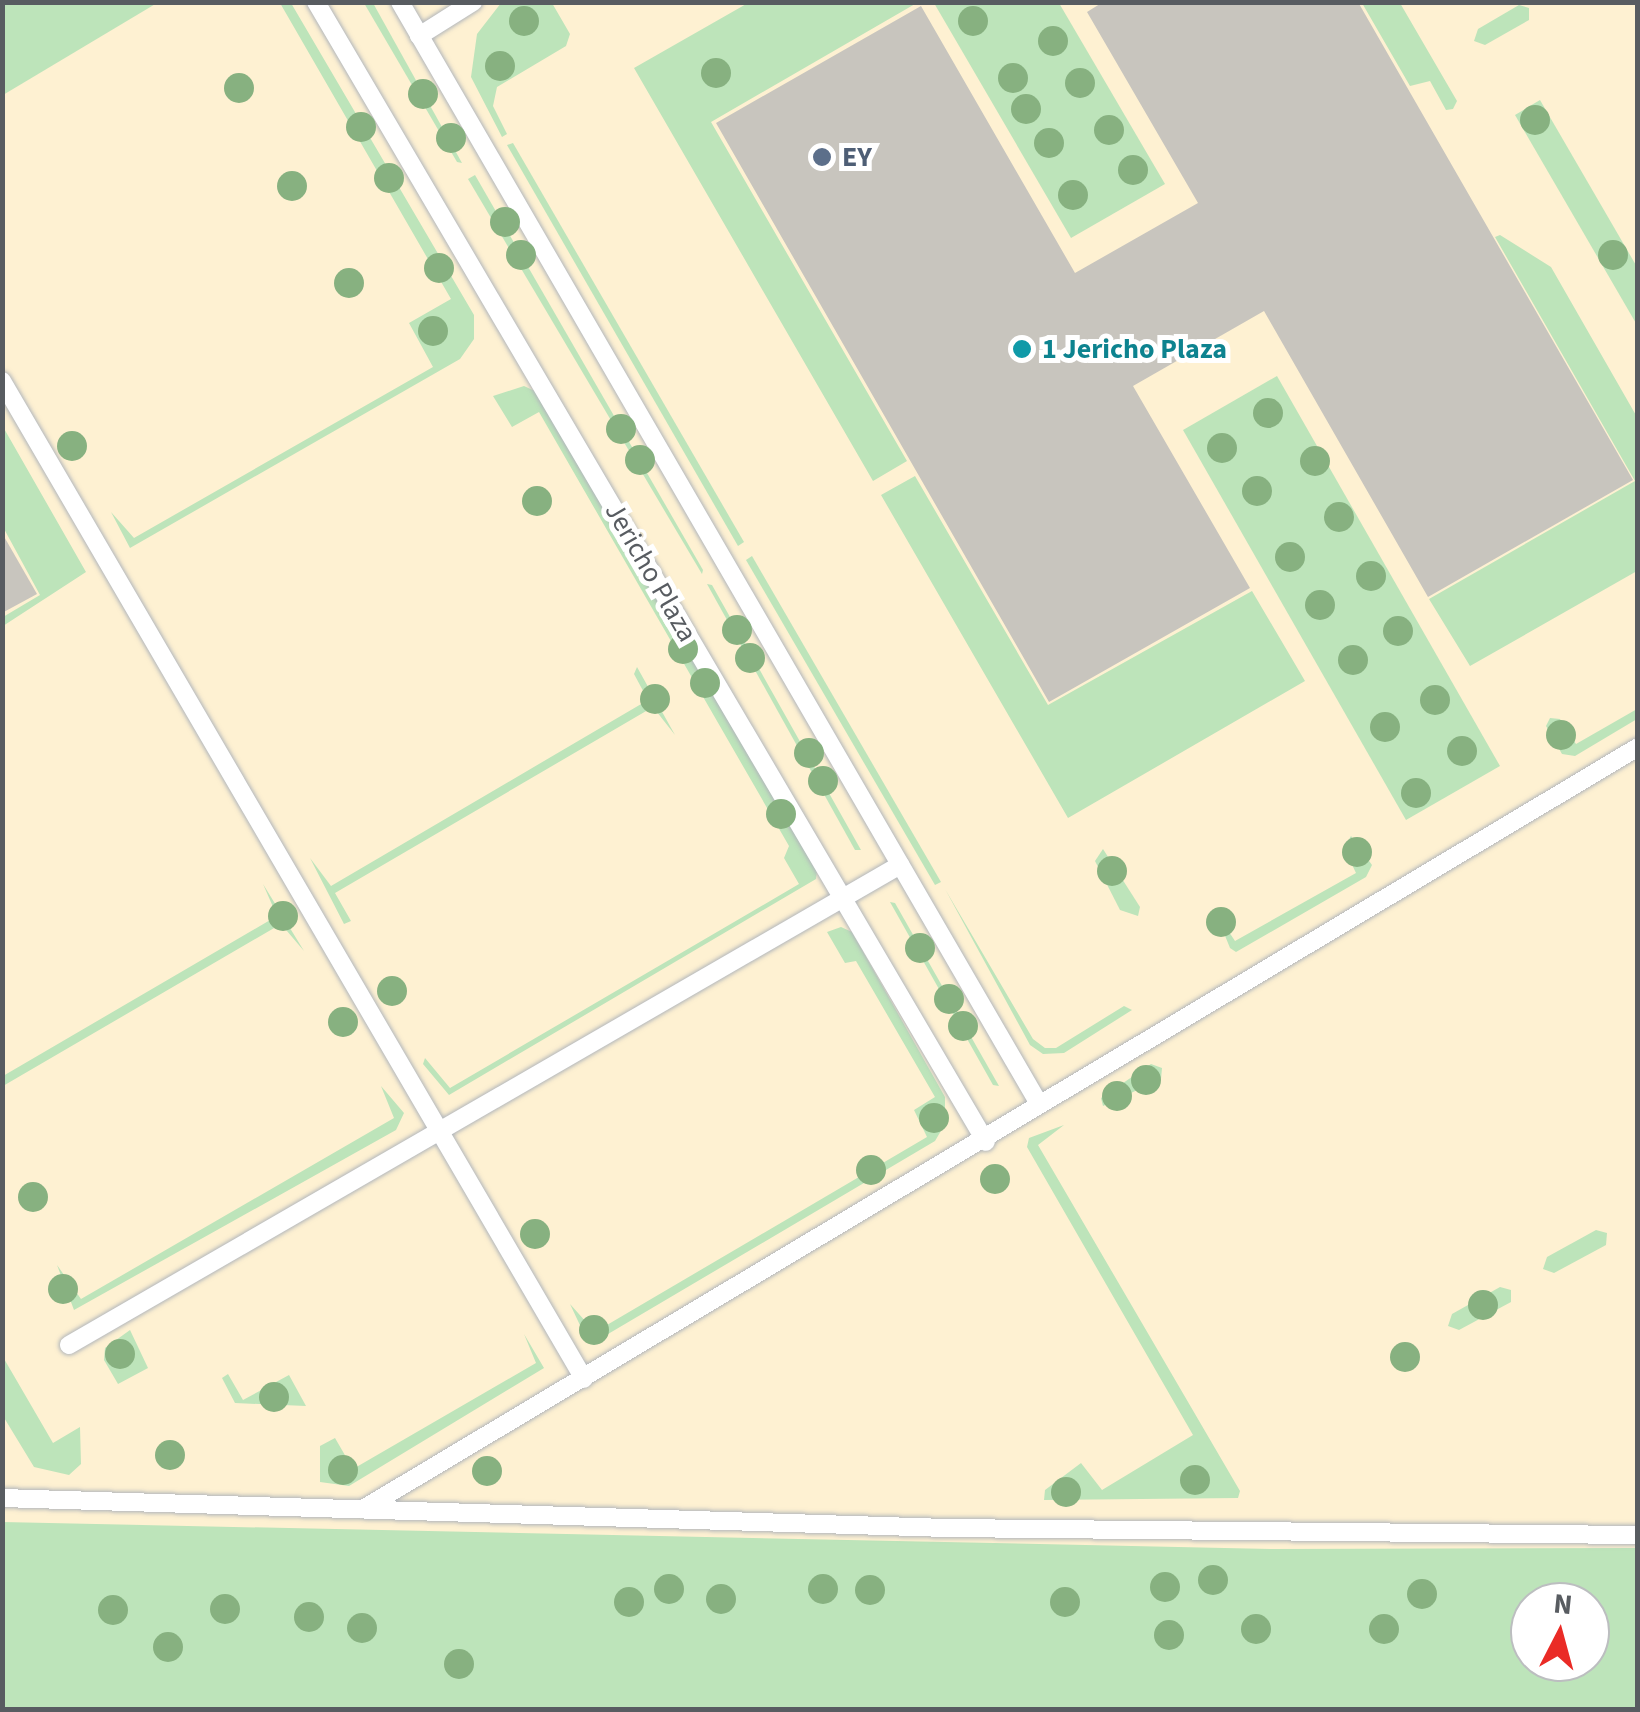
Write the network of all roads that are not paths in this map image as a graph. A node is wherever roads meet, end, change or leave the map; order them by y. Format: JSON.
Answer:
{"nodes":[{"id":1,"x":316,"y":2,"type":"edge"},
{"id":2,"x":400,"y":2,"type":"edge"},
{"id":3,"x":412,"y":2,"type":"edge"},
{"id":4,"x":473,"y":2,"type":"edge"},
{"id":5,"x":417,"y":32,"type":"junction"},
{"id":6,"x":2,"y":381,"type":"edge"},
{"id":7,"x":1638,"y":747,"type":"edge"},
{"id":8,"x":900,"y":865,"type":"junction"},
{"id":9,"x":844,"y":900,"type":"junction"},
{"id":10,"x":1039,"y":1104,"type":"junction"},
{"id":11,"x":440,"y":1132,"type":"junction"},
{"id":12,"x":986,"y":1142,"type":"junction"},
{"id":13,"x":69,"y":1345,"type":"dead end"},
{"id":14,"x":584,"y":1379,"type":"junction"},
{"id":15,"x":2,"y":1498,"type":"edge"},
{"id":16,"x":363,"y":1510,"type":"junction"},
{"id":17,"x":1638,"y":1535,"type":"edge"}],
"edges":[{"from":1,"to":9,"type":"lane","name":"Jericho Plaza"},
{"from":2,"to":5,"type":"lane"},
{"from":3,"to":5,"type":"lane"},
{"from":4,"to":5,"type":"lane"},
{"from":5,"to":8,"type":"lane"},
{"from":6,"to":11,"type":"lane"},
{"from":7,"to":10,"type":"lane"},
{"from":8,"to":9,"type":"lane"},
{"from":8,"to":10,"type":"lane"},
{"from":9,"to":11,"type":"lane"},
{"from":9,"to":12,"type":"lane","name":"Jericho Plaza"},
{"from":10,"to":12,"type":"lane"},
{"from":11,"to":13,"type":"lane"},
{"from":11,"to":14,"type":"lane"},
{"from":12,"to":14,"type":"lane"},
{"from":14,"to":16,"type":"lane"},
{"from":15,"to":16,"type":"lane"},
{"from":16,"to":17,"type":"lane"}]}
